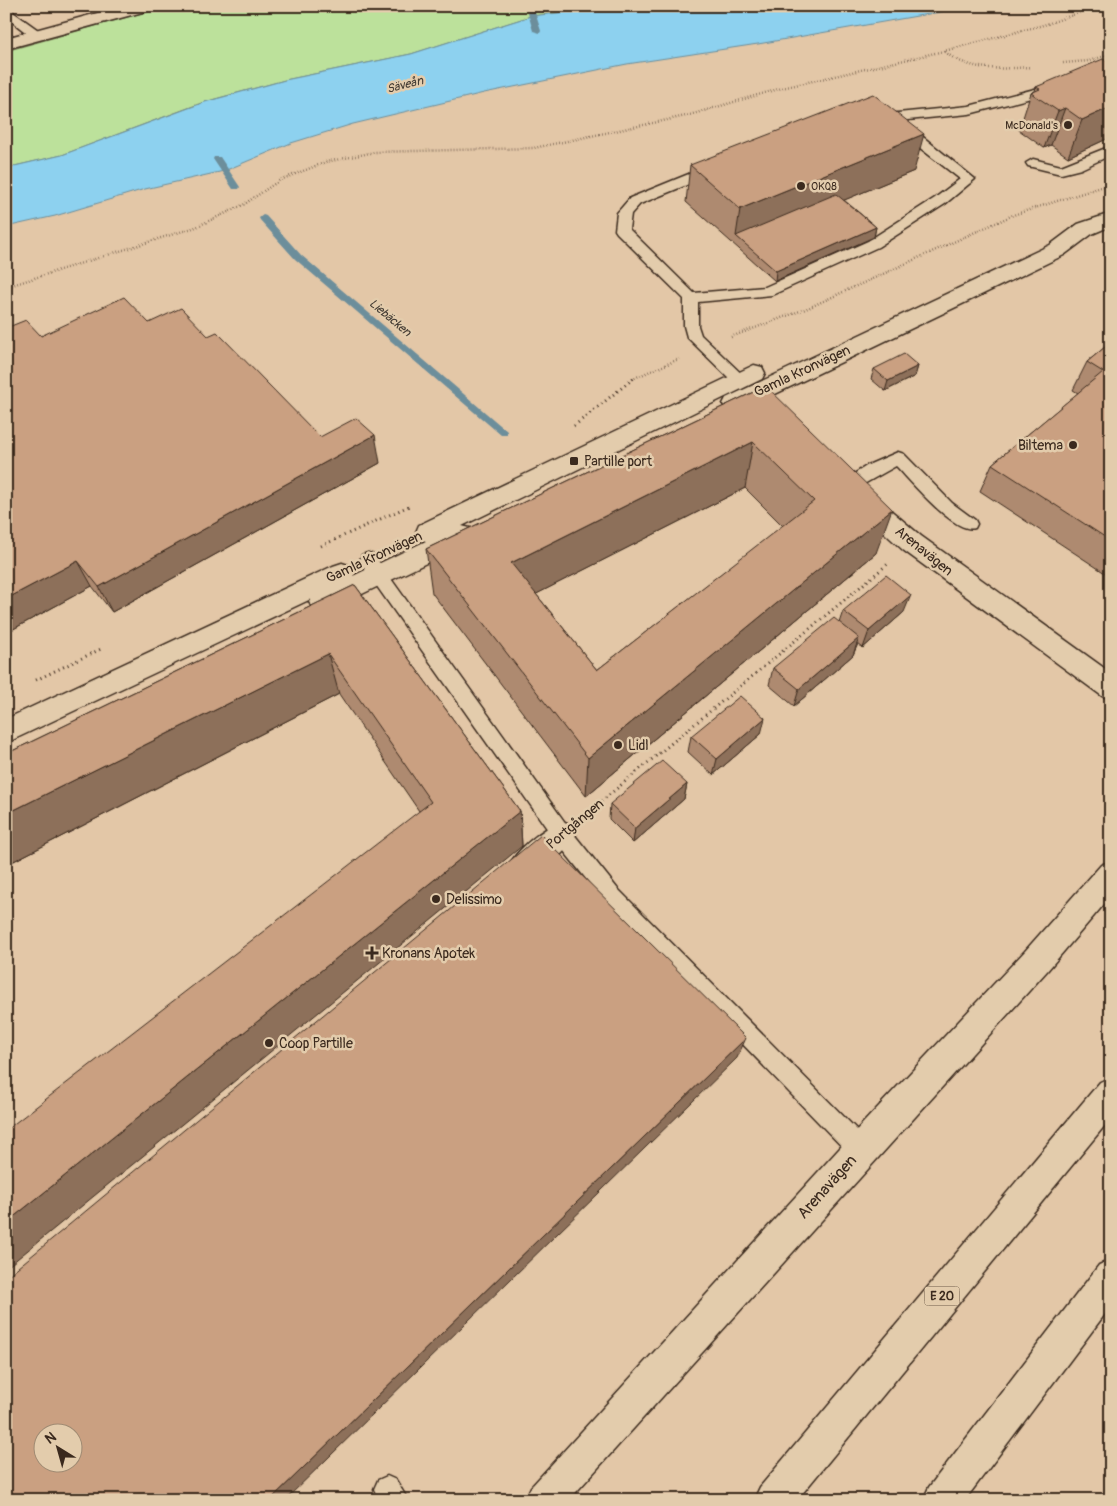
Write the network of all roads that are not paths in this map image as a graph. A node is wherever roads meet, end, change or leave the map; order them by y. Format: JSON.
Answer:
{"nodes":[{"id":1,"x":144,"y":6,"type":"edge"},
{"id":2,"x":6,"y":11,"type":"edge"},
{"id":3,"x":37,"y":34,"type":"junction"},
{"id":4,"x":6,"y":44,"type":"edge"},
{"id":5,"x":1064,"y":86,"type":"edge"},
{"id":6,"x":891,"y":118,"type":"junction"},
{"id":7,"x":863,"y":120,"type":"edge"},
{"id":8,"x":1111,"y":150,"type":"edge"},
{"id":9,"x":1033,"y":163,"type":"dead end"},
{"id":10,"x":727,"y":164,"type":"edge"},
{"id":11,"x":1111,"y":207,"type":"edge"},
{"id":12,"x":1111,"y":219,"type":"edge"},
{"id":13,"x":622,"y":230,"type":"joint"},
{"id":14,"x":1111,"y":236,"type":"edge"},
{"id":15,"x":1057,"y":250,"type":"junction"},
{"id":16,"x":691,"y":298,"type":"junction"},
{"id":17,"x":756,"y":393,"type":"junction"},
{"id":18,"x":842,"y":478,"type":"joint"},
{"id":19,"x":969,"y":524,"type":"dead end"},
{"id":20,"x":373,"y":568,"type":"junction"},
{"id":21,"x":1111,"y":688,"type":"edge"},
{"id":22,"x":6,"y":732,"type":"edge"},
{"id":23,"x":24,"y":749,"type":"edge"},
{"id":24,"x":562,"y":834,"type":"junction"},
{"id":25,"x":1111,"y":874,"type":"edge"},
{"id":26,"x":501,"y":885,"type":"edge"},
{"id":27,"x":1111,"y":1093,"type":"edge"},
{"id":28,"x":861,"y":1150,"type":"junction"},
{"id":29,"x":1111,"y":1276,"type":"edge"},
{"id":30,"x":544,"y":1500,"type":"edge"},
{"id":31,"x":773,"y":1500,"type":"edge"},
{"id":32,"x":942,"y":1500,"type":"edge"}],
"edges":[{"from":1,"to":3,"type":"main road"},
{"from":2,"to":3,"type":"lane"},
{"from":3,"to":4,"type":"main road"},
{"from":5,"to":6,"type":"lane"},
{"from":6,"to":7,"type":"lane"},
{"from":6,"to":16,"type":"lane"},
{"from":8,"to":9,"type":"lane"},
{"from":10,"to":13,"type":"lane"},
{"from":11,"to":17,"type":"main road","name":"Gamla Kronvägen"},
{"from":12,"to":15,"type":"main road","name":"Gamla Kronvägen"},
{"from":13,"to":16,"type":"lane"},
{"from":14,"to":15,"type":"main road"},
{"from":15,"to":17,"type":"main road","name":"Gamla Kronvägen"},
{"from":16,"to":17,"type":"lane","name":"Gamla Kronvägen"},
{"from":17,"to":20,"type":"main road","name":"Gamla Kronvägen"},
{"from":18,"to":19,"type":"lane"},
{"from":18,"to":21,"type":"main road","name":"Arenavägen"},
{"from":20,"to":22,"type":"main road","name":"Gamla Kronvägen"},
{"from":20,"to":23,"type":"main road","name":"Gamla Kronvägen"},
{"from":20,"to":24,"type":"lane"},
{"from":24,"to":26,"type":"main road","name":"Portgången"},
{"from":24,"to":28,"type":"lane"},
{"from":25,"to":28,"type":"main road","name":"Arenavägen"},
{"from":27,"to":31,"type":"main road","number":"E 20"},
{"from":28,"to":30,"type":"main road","name":"Arenavägen"},
{"from":29,"to":32,"type":"main road"}]}
